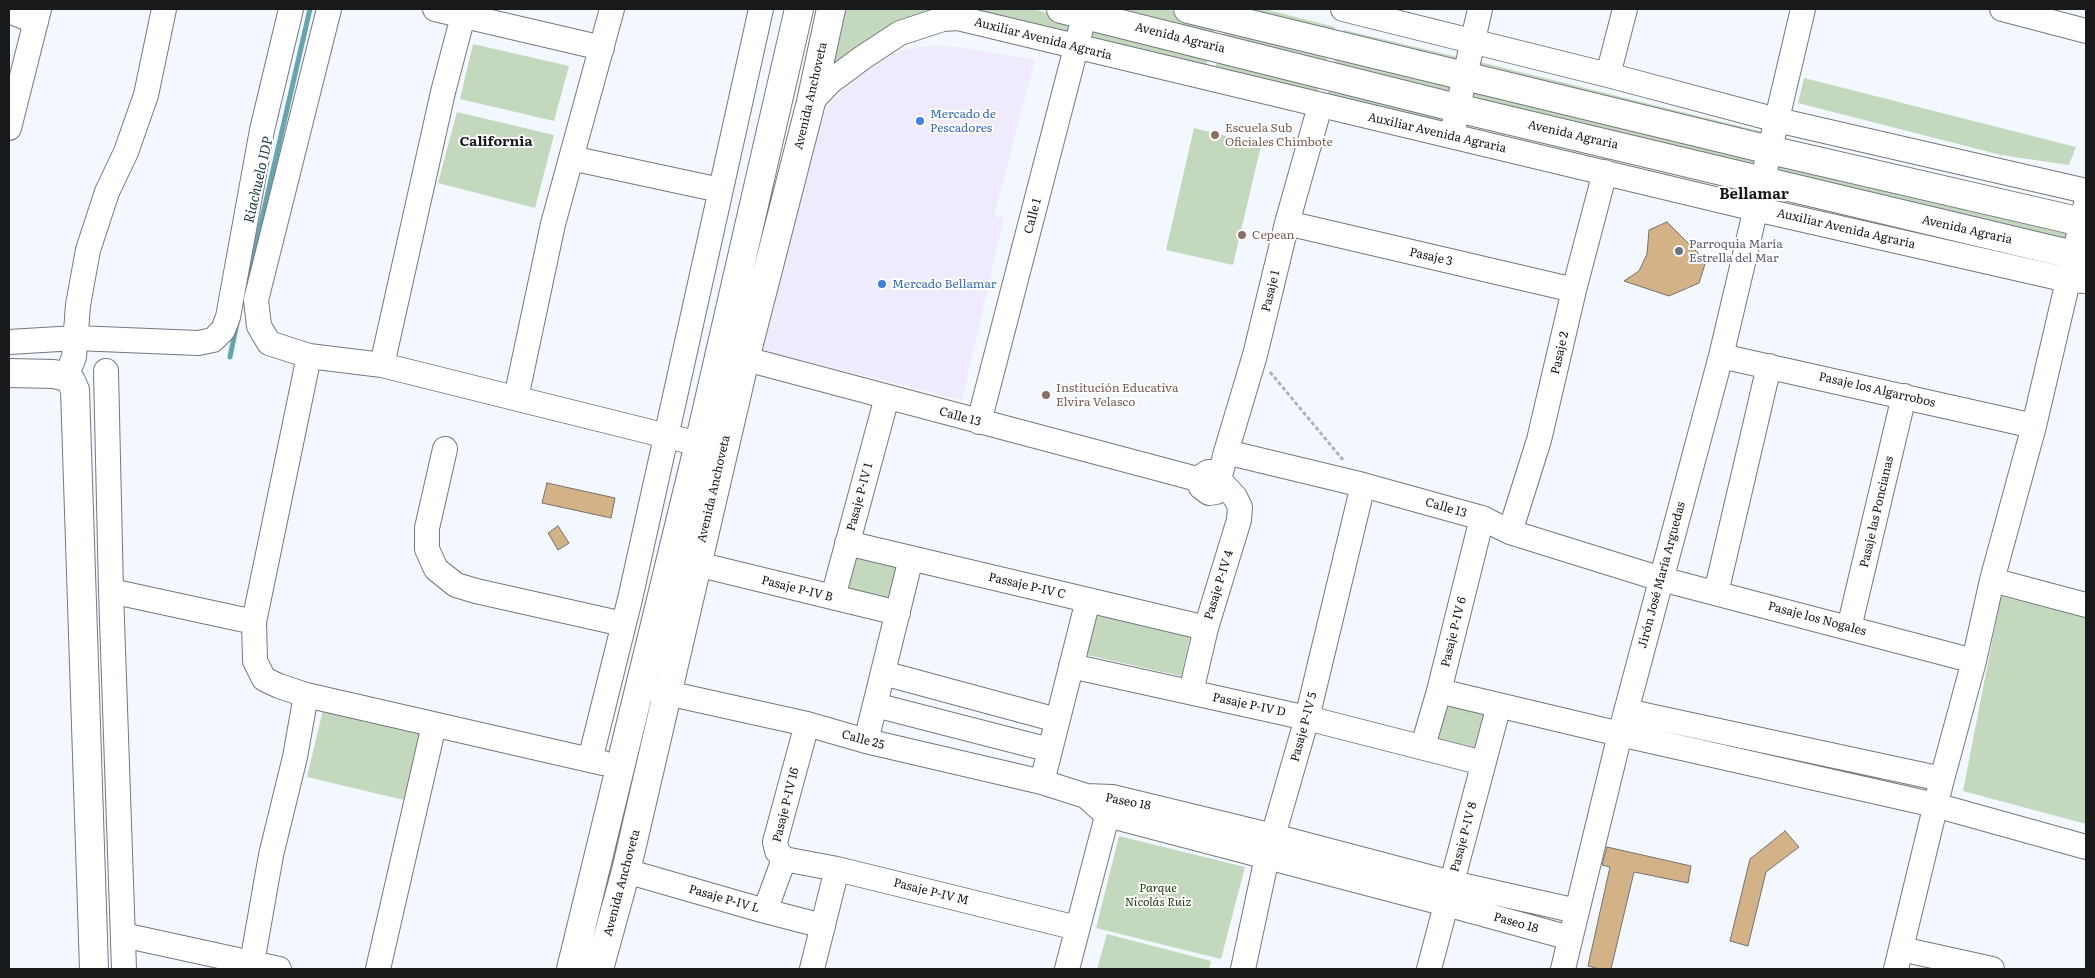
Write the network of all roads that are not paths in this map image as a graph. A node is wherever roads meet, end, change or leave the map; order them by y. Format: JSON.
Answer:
{"nodes":[{"id":1,"x":164,"y":9,"type":"edge"},
{"id":2,"x":292,"y":9,"type":"edge"},
{"id":3,"x":329,"y":9,"type":"edge"},
{"id":4,"x":435,"y":9,"type":"edge"},
{"id":5,"x":612,"y":9,"type":"edge"},
{"id":6,"x":761,"y":9,"type":"edge"},
{"id":7,"x":799,"y":9,"type":"edge"},
{"id":8,"x":831,"y":9,"type":"edge"},
{"id":9,"x":1188,"y":9,"type":"edge"},
{"id":10,"x":1346,"y":9,"type":"edge"},
{"id":11,"x":1480,"y":9,"type":"edge"},
{"id":12,"x":1625,"y":9,"type":"edge"},
{"id":13,"x":1803,"y":9,"type":"edge"},
{"id":14,"x":2002,"y":9,"type":"edge"},
{"id":15,"x":9,"y":11,"type":"edge"},
{"id":16,"x":1077,"y":11,"type":"edge"},
{"id":17,"x":37,"y":15,"type":"edge"},
{"id":18,"x":463,"y":16,"type":"junction"},
{"id":19,"x":2086,"y":31,"type":"edge"},
{"id":20,"x":1472,"y":40,"type":"junction"},
{"id":21,"x":1076,"y":47,"type":"junction"},
{"id":22,"x":602,"y":48,"type":"junction"},
{"id":23,"x":1608,"y":75,"type":"junction"},
{"id":24,"x":1464,"y":76,"type":"junction"},
{"id":25,"x":811,"y":102,"type":"junction"},
{"id":26,"x":1320,"y":106,"type":"junction"},
{"id":27,"x":1457,"y":108,"type":"junction"},
{"id":28,"x":1777,"y":120,"type":"junction"},
{"id":29,"x":9,"y":128,"type":"edge"},
{"id":30,"x":1452,"y":136,"type":"junction"},
{"id":31,"x":1770,"y":150,"type":"junction"},
{"id":32,"x":571,"y":158,"type":"junction"},
{"id":33,"x":1605,"y":172,"type":"junction"},
{"id":34,"x":1762,"y":181,"type":"junction"},
{"id":35,"x":720,"y":190,"type":"junction"},
{"id":36,"x":2086,"y":191,"type":"edge"},
{"id":37,"x":1756,"y":208,"type":"junction"},
{"id":38,"x":2085,"y":216,"type":"edge"},
{"id":39,"x":1287,"y":223,"type":"junction"},
{"id":40,"x":2079,"y":268,"type":"edge"},
{"id":41,"x":1574,"y":290,"type":"junction"},
{"id":42,"x":76,"y":338,"type":"junction"},
{"id":43,"x":9,"y":342,"type":"edge"},
{"id":44,"x":733,"y":355,"type":"junction"},
{"id":45,"x":309,"y":356,"type":"junction"},
{"id":46,"x":1721,"y":356,"type":"junction"},
{"id":47,"x":382,"y":365,"type":"junction"},
{"id":48,"x":1769,"y":366,"type":"junction"},
{"id":49,"x":106,"y":371,"type":"dead end"},
{"id":50,"x":9,"y":373,"type":"edge"},
{"id":51,"x":66,"y":377,"type":"junction"},
{"id":52,"x":1904,"y":396,"type":"junction"},
{"id":53,"x":886,"y":397,"type":"junction"},
{"id":54,"x":516,"y":398,"type":"junction"},
{"id":55,"x":979,"y":422,"type":"junction"},
{"id":56,"x":2034,"y":426,"type":"junction"},
{"id":57,"x":665,"y":436,"type":"junction"},
{"id":58,"x":699,"y":444,"type":"junction"},
{"id":59,"x":445,"y":449,"type":"dead end"},
{"id":60,"x":1226,"y":452,"type":"junction"},
{"id":61,"x":1214,"y":480,"type":"junction"},
{"id":62,"x":1363,"y":485,"type":"junction"},
{"id":63,"x":1482,"y":518,"type":"junction"},
{"id":64,"x":1510,"y":532,"type":"junction"},
{"id":65,"x":847,"y":543,"type":"junction"},
{"id":66,"x":911,"y":558,"type":"junction"},
{"id":67,"x":697,"y":564,"type":"junction"},
{"id":68,"x":1661,"y":579,"type":"junction"},
{"id":69,"x":1992,"y":580,"type":"junction"},
{"id":70,"x":111,"y":591,"type":"junction"},
{"id":71,"x":1716,"y":593,"type":"junction"},
{"id":72,"x":833,"y":597,"type":"junction"},
{"id":73,"x":1088,"y":600,"type":"junction"},
{"id":74,"x":2086,"y":605,"type":"edge"},
{"id":75,"x":898,"y":613,"type":"junction"},
{"id":76,"x":254,"y":622,"type":"junction"},
{"id":77,"x":623,"y":624,"type":"junction"},
{"id":78,"x":1206,"y":628,"type":"junction"},
{"id":79,"x":1849,"y":628,"type":"junction"},
{"id":80,"x":1974,"y":661,"type":"junction"},
{"id":81,"x":1071,"y":666,"type":"junction"},
{"id":82,"x":883,"y":673,"type":"junction"},
{"id":83,"x":640,"y":684,"type":"junction"},
{"id":84,"x":1439,"y":691,"type":"junction"},
{"id":85,"x":1191,"y":692,"type":"junction"},
{"id":86,"x":667,"y":693,"type":"junction"},
{"id":87,"x":306,"y":695,"type":"junction"},
{"id":88,"x":875,"y":705,"type":"junction"},
{"id":89,"x":1498,"y":705,"type":"junction"},
{"id":90,"x":1626,"y":711,"type":"junction"},
{"id":91,"x":1307,"y":718,"type":"junction"},
{"id":92,"x":1058,"y":720,"type":"junction"},
{"id":93,"x":806,"y":724,"type":"junction"},
{"id":94,"x":434,"y":725,"type":"junction"},
{"id":95,"x":1620,"y":734,"type":"junction"},
{"id":96,"x":866,"y":742,"type":"junction"},
{"id":97,"x":1423,"y":746,"type":"junction"},
{"id":98,"x":1050,"y":750,"type":"junction"},
{"id":99,"x":590,"y":760,"type":"junction"},
{"id":100,"x":1484,"y":763,"type":"junction"},
{"id":101,"x":620,"y":767,"type":"junction"},
{"id":102,"x":1942,"y":779,"type":"junction"},
{"id":103,"x":1042,"y":782,"type":"junction"},
{"id":104,"x":1086,"y":796,"type":"joint"},
{"id":105,"x":1936,"y":805,"type":"junction"},
{"id":106,"x":1109,"y":806,"type":"junction"},
{"id":107,"x":1270,"y":846,"type":"junction"},
{"id":108,"x":2086,"y":848,"type":"edge"},
{"id":109,"x":784,"y":859,"type":"junction"},
{"id":110,"x":837,"y":870,"type":"junction"},
{"id":111,"x":626,"y":871,"type":"junction"},
{"id":112,"x":1449,"y":894,"type":"junction"},
{"id":113,"x":765,"y":911,"type":"junction"},
{"id":114,"x":1577,"y":911,"type":"junction"},
{"id":115,"x":823,"y":926,"type":"junction"},
{"id":116,"x":1077,"y":928,"type":"junction"},
{"id":117,"x":123,"y":935,"type":"junction"},
{"id":118,"x":1570,"y":938,"type":"junction"},
{"id":119,"x":1898,"y":959,"type":"edge"},
{"id":120,"x":252,"y":963,"type":"junction"},
{"id":121,"x":1945,"y":964,"type":"edge"},
{"id":122,"x":94,"y":969,"type":"edge"},
{"id":123,"x":124,"y":969,"type":"edge"},
{"id":124,"x":279,"y":969,"type":"edge"},
{"id":125,"x":378,"y":969,"type":"edge"},
{"id":126,"x":570,"y":969,"type":"edge"},
{"id":127,"x":599,"y":969,"type":"edge"},
{"id":128,"x":812,"y":969,"type":"edge"},
{"id":129,"x":1067,"y":969,"type":"edge"},
{"id":130,"x":1243,"y":969,"type":"edge"},
{"id":131,"x":1429,"y":969,"type":"edge"},
{"id":132,"x":1563,"y":969,"type":"edge"},
{"id":133,"x":1992,"y":969,"type":"edge"}],
"edges":[{"from":1,"to":42,"type":"street"},
{"from":2,"to":42,"type":"street"},
{"from":3,"to":45,"type":"street"},
{"from":4,"to":18,"type":"street"},
{"from":5,"to":22,"type":"street"},
{"from":6,"to":35,"type":"street"},
{"from":7,"to":44,"type":"main road","name":"Avenida Anchoveta"},
{"from":8,"to":25,"type":"main road","name":"Avenida Anchoveta"},
{"from":9,"to":24,"type":"main road"},
{"from":10,"to":20,"type":"street"},
{"from":11,"to":20,"type":"street"},
{"from":12,"to":23,"type":"street"},
{"from":13,"to":28,"type":"street","name":"Jirón José María Arguedas"},
{"from":14,"to":19,"type":"street"},
{"from":15,"to":17,"type":"street"},
{"from":16,"to":21,"type":"street","name":"Calle 1"},
{"from":16,"to":27,"type":"main road","name":"Avenida Agraria"},
{"from":17,"to":29,"type":"street"},
{"from":18,"to":22,"type":"street"},
{"from":18,"to":47,"type":"street"},
{"from":20,"to":23,"type":"street"},
{"from":20,"to":24,"type":"street"},
{"from":21,"to":25,"type":"street","name":"Auxiliar Avenida Agraria"},
{"from":21,"to":26,"type":"street","name":"Auxiliar Avenida Agraria"},
{"from":21,"to":55,"type":"street","name":"Calle 1"},
{"from":22,"to":32,"type":"street"},
{"from":23,"to":28,"type":"street"},
{"from":24,"to":27,"type":"street"},
{"from":24,"to":31,"type":"main road"},
{"from":25,"to":44,"type":"main road","name":"Avenida Anchoveta"},
{"from":26,"to":30,"type":"street","name":"Auxiliar Avenida Agraria"},
{"from":26,"to":39,"type":"street","name":"Pasaje 1"},
{"from":27,"to":30,"type":"street"},
{"from":27,"to":34,"type":"main road","name":"Avenida Agraria"},
{"from":28,"to":31,"type":"street","name":"Jirón José María Arguedas"},
{"from":28,"to":36,"type":"street"},
{"from":30,"to":33,"type":"street","name":"Auxiliar Avenida Agraria"},
{"from":31,"to":34,"type":"street","name":"Jirón José María Arguedas"},
{"from":31,"to":38,"type":"main road"},
{"from":32,"to":35,"type":"street"},
{"from":32,"to":54,"type":"street"},
{"from":33,"to":37,"type":"street","name":"Auxiliar Avenida Agraria"},
{"from":33,"to":41,"type":"street","name":"Pasaje 2"},
{"from":34,"to":37,"type":"street","name":"Jirón José María Arguedas"},
{"from":34,"to":40,"type":"main road","name":"Avenida Agraria"},
{"from":35,"to":57,"type":"street"},
{"from":37,"to":40,"type":"street","name":"Auxiliar Avenida Agraria"},
{"from":37,"to":46,"type":"street","name":"Jirón José María Arguedas"},
{"from":38,"to":40,"type":"street"},
{"from":39,"to":41,"type":"street","name":"Pasaje 3"},
{"from":39,"to":60,"type":"street","name":"Pasaje 1"},
{"from":40,"to":56,"type":"street"},
{"from":41,"to":64,"type":"street","name":"Pasaje 2"},
{"from":42,"to":43,"type":"street"},
{"from":42,"to":51,"type":"street"},
{"from":44,"to":53,"type":"street","name":"Calle 13"},
{"from":44,"to":58,"type":"main road","name":"Avenida Anchoveta"},
{"from":44,"to":67,"type":"main road","name":"Avenida Anchoveta"},
{"from":45,"to":47,"type":"street"},
{"from":45,"to":76,"type":"street"},
{"from":46,"to":48,"type":"street","name":"Pasaje los Algarrobos"},
{"from":46,"to":68,"type":"street","name":"Jirón José María Arguedas"},
{"from":47,"to":54,"type":"street"},
{"from":48,"to":52,"type":"street","name":"Pasaje los Algarrobos"},
{"from":48,"to":71,"type":"street"},
{"from":49,"to":70,"type":"street"},
{"from":50,"to":51,"type":"main road"},
{"from":51,"to":122,"type":"main road"},
{"from":52,"to":56,"type":"street","name":"Pasaje los Algarrobos"},
{"from":52,"to":79,"type":"street","name":"Pasaje las Poncianas"},
{"from":53,"to":55,"type":"street","name":"Calle 13"},
{"from":53,"to":65,"type":"street","name":"Pasaje P-IV 1"},
{"from":54,"to":57,"type":"street"},
{"from":55,"to":61,"type":"street","name":"Calle 13"},
{"from":56,"to":69,"type":"street"},
{"from":57,"to":58,"type":"street"},
{"from":57,"to":77,"type":"street"},
{"from":58,"to":83,"type":"main road","name":"Avenida Anchoveta"},
{"from":59,"to":77,"type":"street"},
{"from":60,"to":61,"type":"street","name":"Pasaje 1"},
{"from":60,"to":62,"type":"street","name":"Calle 13"},
{"from":61,"to":78,"type":"street","name":"Pasaje P-IV 4"},
{"from":62,"to":63,"type":"street","name":"Calle 13"},
{"from":62,"to":91,"type":"street","name":"Pasaje P-IV 5"},
{"from":63,"to":64,"type":"street","name":"Calle 13"},
{"from":63,"to":84,"type":"street","name":"Pasaje P-IV 6"},
{"from":64,"to":68,"type":"street","name":"Calle 13"},
{"from":65,"to":66,"type":"street","name":"Passaje P-IV C"},
{"from":65,"to":72,"type":"street","name":"Pasaje P-IV 1"},
{"from":66,"to":73,"type":"street","name":"Passaje P-IV C"},
{"from":66,"to":75,"type":"street"},
{"from":67,"to":72,"type":"street","name":"Pasaje P-IV B"},
{"from":67,"to":86,"type":"main road","name":"Avenida Anchoveta"},
{"from":68,"to":71,"type":"street","name":"Pasaje los Nogales"},
{"from":68,"to":90,"type":"street","name":"Jirón José María Arguedas"},
{"from":69,"to":74,"type":"street"},
{"from":69,"to":80,"type":"street"},
{"from":70,"to":76,"type":"street"},
{"from":70,"to":117,"type":"street"},
{"from":71,"to":79,"type":"street","name":"Pasaje los Nogales"},
{"from":72,"to":75,"type":"street","name":"Pasaje P-IV B"},
{"from":73,"to":78,"type":"street","name":"Passaje P-IV C"},
{"from":73,"to":81,"type":"street"},
{"from":75,"to":82,"type":"street"},
{"from":76,"to":87,"type":"street"},
{"from":77,"to":99,"type":"street"},
{"from":78,"to":85,"type":"street","name":"Pasaje P-IV 4"},
{"from":79,"to":80,"type":"street","name":"Pasaje los Nogales"},
{"from":80,"to":102,"type":"street"},
{"from":81,"to":85,"type":"street","name":"Pasaje P-IV D"},
{"from":81,"to":92,"type":"street"},
{"from":82,"to":88,"type":"street"},
{"from":82,"to":92,"type":"street"},
{"from":83,"to":86,"type":"street","name":"Calle 25"},
{"from":83,"to":101,"type":"main road","name":"Avenida Anchoveta"},
{"from":84,"to":89,"type":"street"},
{"from":84,"to":97,"type":"street","name":"Pasaje P-IV 6"},
{"from":85,"to":91,"type":"street","name":"Pasaje P-IV D"},
{"from":86,"to":93,"type":"street","name":"Calle 25"},
{"from":86,"to":111,"type":"main road","name":"Avenida Anchoveta"},
{"from":87,"to":94,"type":"street"},
{"from":87,"to":120,"type":"street"},
{"from":88,"to":96,"type":"street"},
{"from":88,"to":98,"type":"street"},
{"from":89,"to":95,"type":"street"},
{"from":89,"to":100,"type":"street","name":"Pasaje P-IV 8"},
{"from":90,"to":95,"type":"street","name":"Jirón José María Arguedas"},
{"from":90,"to":102,"type":"street"},
{"from":91,"to":97,"type":"street","name":"Pasaje P-IV D"},
{"from":91,"to":107,"type":"street","name":"Pasaje P-IV 5"},
{"from":92,"to":98,"type":"street"},
{"from":93,"to":96,"type":"street","name":"Calle 25"},
{"from":93,"to":109,"type":"street","name":"Pasaje P-IV 16"},
{"from":94,"to":99,"type":"street"},
{"from":94,"to":125,"type":"street"},
{"from":95,"to":105,"type":"street"},
{"from":95,"to":114,"type":"street","name":"Jirón José María Arguedas"},
{"from":96,"to":103,"type":"street","name":"Calle 25"},
{"from":97,"to":100,"type":"street","name":"Pasaje P-IV D"},
{"from":98,"to":103,"type":"street"},
{"from":99,"to":101,"type":"street"},
{"from":100,"to":112,"type":"street","name":"Pasaje P-IV 8"},
{"from":101,"to":126,"type":"main road","name":"Avenida Anchoveta"},
{"from":102,"to":105,"type":"street"},
{"from":103,"to":104,"type":"street","name":"Calle 25"},
{"from":104,"to":106,"type":"street","name":"Paseo 18"},
{"from":105,"to":108,"type":"street"},
{"from":105,"to":119,"type":"street"},
{"from":106,"to":107,"type":"street","name":"Paseo 18"},
{"from":106,"to":116,"type":"street"},
{"from":107,"to":112,"type":"street","name":"Paseo 18"},
{"from":107,"to":130,"type":"street","name":"Pasaje P-IV 5"},
{"from":109,"to":110,"type":"street","name":"Pasaje P-IV M"},
{"from":109,"to":113,"type":"street","name":"Pasaje P-IV 16"},
{"from":110,"to":115,"type":"street"},
{"from":110,"to":116,"type":"street","name":"Pasaje P-IV M"},
{"from":111,"to":113,"type":"street","name":"Pasaje P-IV L"},
{"from":111,"to":127,"type":"main road","name":"Avenida Anchoveta"},
{"from":112,"to":114,"type":"street","name":"Paseo 18"},
{"from":112,"to":118,"type":"street","name":"Paseo 18"},
{"from":112,"to":131,"type":"street","name":"Pasaje P-IV 8"},
{"from":113,"to":115,"type":"street","name":"Pasaje P-IV L"},
{"from":114,"to":118,"type":"street","name":"Jirón José María Arguedas"},
{"from":115,"to":128,"type":"street"},
{"from":116,"to":129,"type":"street"},
{"from":117,"to":120,"type":"street"},
{"from":117,"to":123,"type":"street"},
{"from":118,"to":132,"type":"street","name":"Jirón José María Arguedas"},
{"from":119,"to":121,"type":"street"},
{"from":120,"to":124,"type":"street"},
{"from":121,"to":133,"type":"street"}]}
